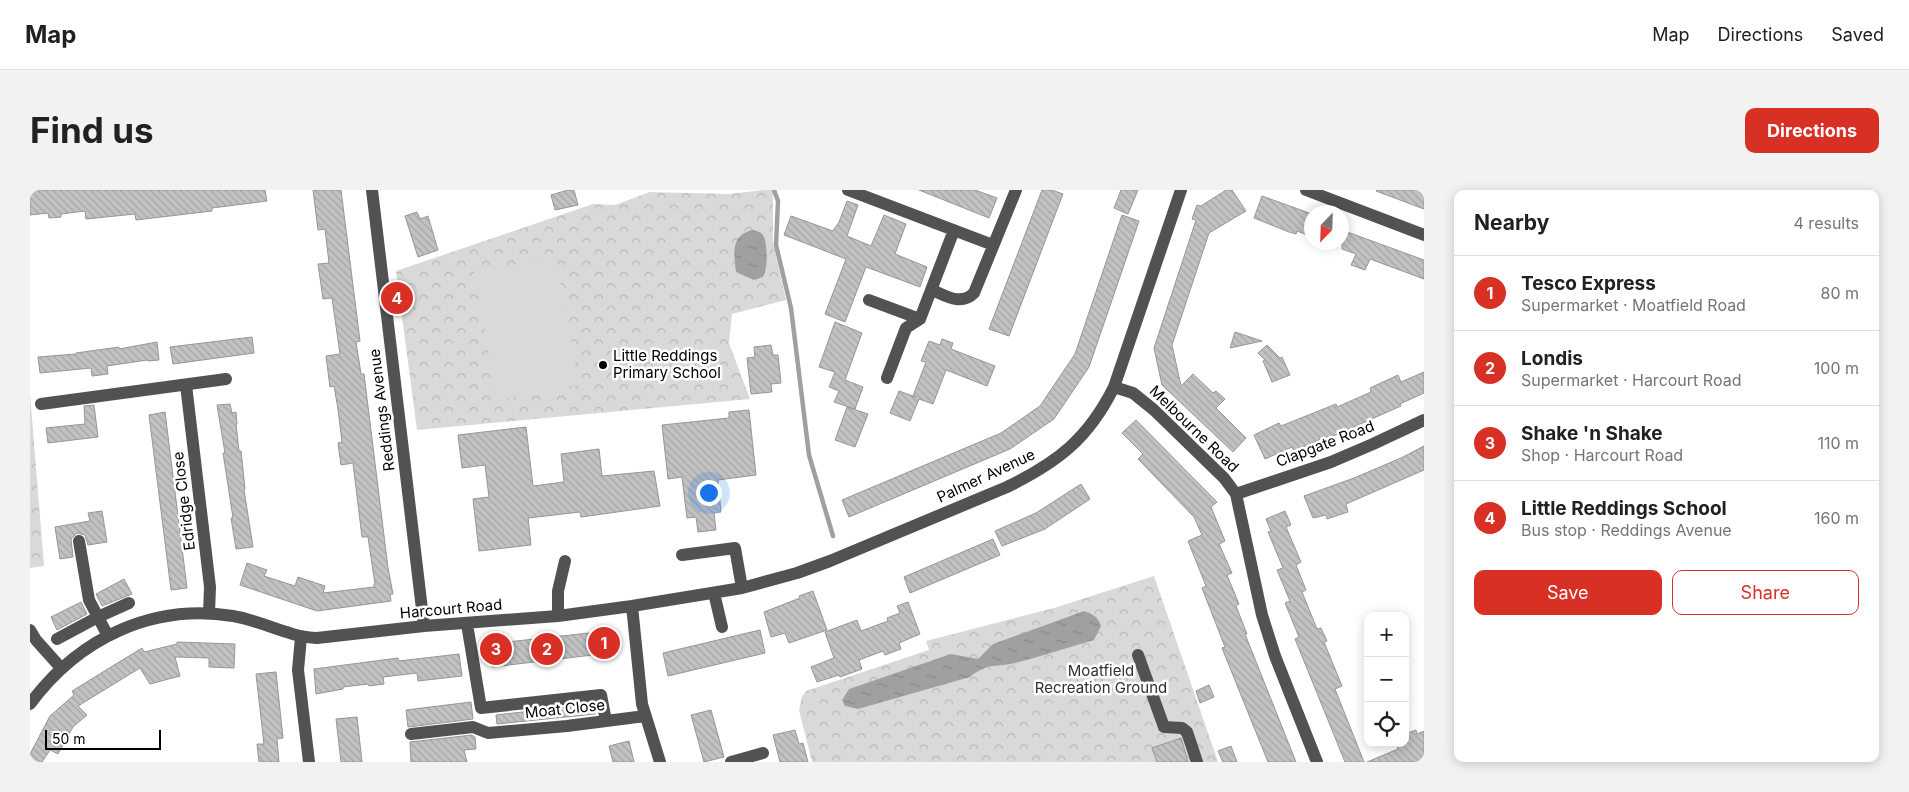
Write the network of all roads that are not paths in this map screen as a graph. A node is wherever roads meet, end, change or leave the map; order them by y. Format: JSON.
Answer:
{"nodes":[{"id":1,"x":372,"y":190,"type":"edge"},
{"id":2,"x":848,"y":190,"type":"edge"},
{"id":3,"x":1016,"y":190,"type":"edge"},
{"id":4,"x":1181,"y":190,"type":"edge"},
{"id":5,"x":1306,"y":190,"type":"edge"},
{"id":6,"x":954,"y":230,"type":"junction"},
{"id":7,"x":1424,"y":235,"type":"edge"},
{"id":8,"x":994,"y":245,"type":"junction"},
{"id":9,"x":932,"y":290,"type":"junction"},
{"id":10,"x":869,"y":300,"type":"dead end"},
{"id":11,"x":920,"y":319,"type":"junction"},
{"id":12,"x":887,"y":378,"type":"dead end"},
{"id":13,"x":226,"y":379,"type":"dead end"},
{"id":14,"x":186,"y":385,"type":"junction"},
{"id":15,"x":1114,"y":387,"type":"junction"},
{"id":16,"x":41,"y":404,"type":"dead end"},
{"id":17,"x":1424,"y":420,"type":"edge"},
{"id":18,"x":1236,"y":494,"type":"junction"},
{"id":19,"x":897,"y":533,"type":"joint"},
{"id":20,"x":79,"y":541,"type":"dead end"},
{"id":21,"x":682,"y":554,"type":"dead end"},
{"id":22,"x":565,"y":561,"type":"dead end"},
{"id":23,"x":742,"y":588,"type":"junction"},
{"id":24,"x":714,"y":593,"type":"junction"},
{"id":25,"x":130,"y":603,"type":"dead end"},
{"id":26,"x":632,"y":606,"type":"junction"},
{"id":27,"x":209,"y":613,"type":"junction"},
{"id":28,"x":558,"y":616,"type":"junction"},
{"id":29,"x":98,"y":617,"type":"junction"},
{"id":30,"x":467,"y":624,"type":"junction"},
{"id":31,"x":424,"y":626,"type":"junction"},
{"id":32,"x":722,"y":627,"type":"dead end"},
{"id":33,"x":30,"y":630,"type":"edge"},
{"id":34,"x":108,"y":636,"type":"junction"},
{"id":35,"x":301,"y":638,"type":"junction"},
{"id":36,"x":58,"y":639,"type":"dead end"},
{"id":37,"x":1138,"y":655,"type":"dead end"},
{"id":38,"x":61,"y":668,"type":"junction"},
{"id":39,"x":30,"y":704,"type":"edge"},
{"id":40,"x":646,"y":716,"type":"junction"},
{"id":41,"x":606,"y":721,"type":"junction"},
{"id":42,"x":411,"y":734,"type":"dead end"},
{"id":43,"x":762,"y":753,"type":"dead end"},
{"id":44,"x":309,"y":762,"type":"edge"},
{"id":45,"x":660,"y":762,"type":"edge"},
{"id":46,"x":731,"y":762,"type":"edge"},
{"id":47,"x":1197,"y":762,"type":"edge"},
{"id":48,"x":1317,"y":762,"type":"edge"}],
"edges":[{"from":1,"to":31,"type":"street","name":"Reddings Avenue"},
{"from":2,"to":6,"type":"street"},
{"from":3,"to":8,"type":"street"},
{"from":4,"to":15,"type":"street"},
{"from":5,"to":7,"type":"street"},
{"from":6,"to":8,"type":"street"},
{"from":6,"to":9,"type":"street"},
{"from":8,"to":9,"type":"street"},
{"from":9,"to":11,"type":"street"},
{"from":10,"to":11,"type":"street"},
{"from":11,"to":12,"type":"street"},
{"from":13,"to":14,"type":"street"},
{"from":14,"to":16,"type":"street"},
{"from":14,"to":27,"type":"street","name":"Edridge Close"},
{"from":15,"to":18,"type":"street","name":"Melbourne Road"},
{"from":15,"to":19,"type":"street","name":"Palmer Avenue"},
{"from":17,"to":18,"type":"street","name":"Clapgate Road"},
{"from":18,"to":48,"type":"street","name":"Melbourne Road"},
{"from":19,"to":23,"type":"street","name":"Harcourt Road"},
{"from":20,"to":29,"type":"street"},
{"from":21,"to":23,"type":"street"},
{"from":22,"to":28,"type":"street"},
{"from":23,"to":24,"type":"street","name":"Harcourt Road"},
{"from":24,"to":26,"type":"street","name":"Harcourt Road"},
{"from":24,"to":32,"type":"street"},
{"from":25,"to":29,"type":"street"},
{"from":26,"to":28,"type":"street","name":"Harcourt Road"},
{"from":26,"to":40,"type":"street"},
{"from":27,"to":34,"type":"street","name":"Harcourt Road"},
{"from":27,"to":35,"type":"street","name":"Harcourt Road"},
{"from":28,"to":30,"type":"street","name":"Harcourt Road"},
{"from":29,"to":34,"type":"street"},
{"from":29,"to":36,"type":"street"},
{"from":30,"to":31,"type":"street","name":"Harcourt Road"},
{"from":30,"to":41,"type":"street"},
{"from":31,"to":35,"type":"street","name":"Harcourt Road"},
{"from":33,"to":38,"type":"street"},
{"from":34,"to":38,"type":"street","name":"Harcourt Road"},
{"from":35,"to":44,"type":"street"},
{"from":37,"to":47,"type":"street"},
{"from":38,"to":39,"type":"street","name":"Harcourt Road"},
{"from":40,"to":41,"type":"street","name":"Moat Close"},
{"from":40,"to":45,"type":"street"},
{"from":41,"to":42,"type":"street","name":"Moat Close"},
{"from":43,"to":46,"type":"street"}]}
